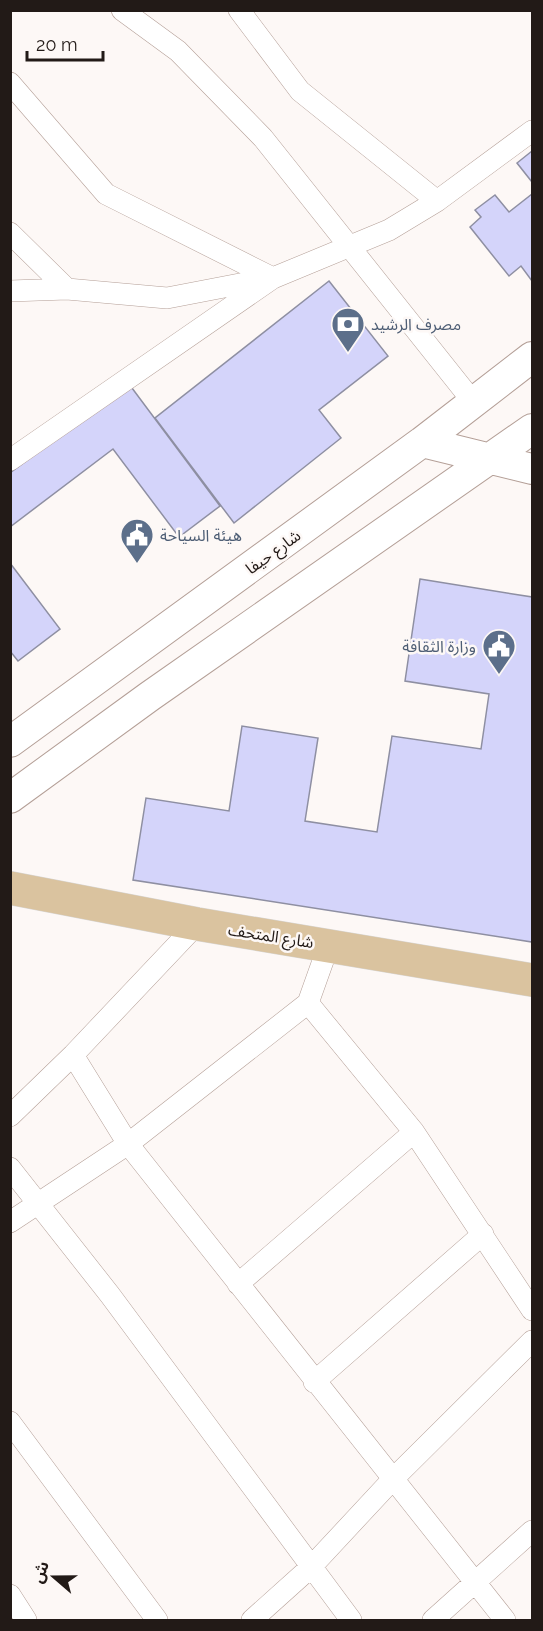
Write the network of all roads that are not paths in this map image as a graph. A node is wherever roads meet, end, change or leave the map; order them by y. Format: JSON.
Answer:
{"nodes":[{"id":1,"x":122,"y":10,"type":"edge"},
{"id":2,"x":238,"y":10,"type":"edge"},
{"id":3,"x":10,"y":83,"type":"edge"},
{"id":4,"x":532,"y":131,"type":"edge"},
{"id":5,"x":437,"y":201,"type":"junction"},
{"id":6,"x":10,"y":233,"type":"edge"},
{"id":7,"x":350,"y":247,"type":"junction"},
{"id":8,"x":273,"y":278,"type":"junction"},
{"id":9,"x":68,"y":289,"type":"junction"},
{"id":10,"x":10,"y":291,"type":"edge"},
{"id":11,"x":532,"y":357,"type":"edge"},
{"id":12,"x":474,"y":403,"type":"junction"},
{"id":13,"x":532,"y":429,"type":"edge"},
{"id":14,"x":422,"y":442,"type":"junction"},
{"id":15,"x":490,"y":458,"type":"junction"},
{"id":16,"x":10,"y":460,"type":"edge"},
{"id":17,"x":532,"y":469,"type":"edge"},
{"id":18,"x":10,"y":742,"type":"edge"},
{"id":19,"x":10,"y":798,"type":"edge"},
{"id":20,"x":10,"y":888,"type":"edge"},
{"id":21,"x":197,"y":924,"type":"junction"},
{"id":22,"x":329,"y":944,"type":"junction"},
{"id":23,"x":532,"y":980,"type":"edge"},
{"id":24,"x":308,"y":1003,"type":"junction"},
{"id":25,"x":73,"y":1055,"type":"junction"},
{"id":26,"x":10,"y":1116,"type":"edge"},
{"id":27,"x":414,"y":1132,"type":"junction"},
{"id":28,"x":128,"y":1144,"type":"junction"},
{"id":29,"x":10,"y":1168,"type":"edge"},
{"id":30,"x":38,"y":1202,"type":"junction"},
{"id":31,"x":10,"y":1222,"type":"edge"},
{"id":32,"x":483,"y":1234,"type":"junction"},
{"id":33,"x":238,"y":1284,"type":"junction"},
{"id":34,"x":532,"y":1310,"type":"edge"},
{"id":35,"x":532,"y":1341,"type":"edge"},
{"id":36,"x":314,"y":1382,"type":"junction"},
{"id":37,"x":10,"y":1422,"type":"edge"},
{"id":38,"x":392,"y":1480,"type":"junction"},
{"id":39,"x":532,"y":1531,"type":"edge"},
{"id":40,"x":311,"y":1567,"type":"junction"},
{"id":41,"x":474,"y":1582,"type":"junction"},
{"id":42,"x":10,"y":1595,"type":"edge"},
{"id":43,"x":26,"y":1620,"type":"edge"},
{"id":44,"x":157,"y":1620,"type":"edge"},
{"id":45,"x":252,"y":1620,"type":"edge"},
{"id":46,"x":351,"y":1620,"type":"edge"},
{"id":47,"x":433,"y":1620,"type":"edge"},
{"id":48,"x":505,"y":1620,"type":"edge"}],
"edges":[{"from":1,"to":7,"type":"street"},
{"from":2,"to":5,"type":"street"},
{"from":3,"to":8,"type":"street"},
{"from":4,"to":5,"type":"street"},
{"from":5,"to":7,"type":"street"},
{"from":6,"to":9,"type":"street"},
{"from":7,"to":8,"type":"street"},
{"from":7,"to":12,"type":"street"},
{"from":8,"to":9,"type":"street"},
{"from":8,"to":16,"type":"street"},
{"from":9,"to":10,"type":"street"},
{"from":11,"to":12,"type":"main road","name":"شارع حيفا"},
{"from":12,"to":14,"type":"main road","name":"شارع حيفا"},
{"from":13,"to":15,"type":"main road"},
{"from":14,"to":15,"type":"main road"},
{"from":14,"to":18,"type":"main road","name":"شارع حيفا"},
{"from":15,"to":17,"type":"main road"},
{"from":15,"to":19,"type":"main road"},
{"from":20,"to":21,"type":"main road","name":"شارع المتحف"},
{"from":21,"to":22,"type":"main road","name":"شارع المتحف"},
{"from":21,"to":25,"type":"street"},
{"from":22,"to":23,"type":"main road","name":"شارع المتحف"},
{"from":22,"to":24,"type":"street"},
{"from":24,"to":27,"type":"street"},
{"from":24,"to":28,"type":"street"},
{"from":25,"to":26,"type":"street"},
{"from":25,"to":28,"type":"street"},
{"from":27,"to":32,"type":"street"},
{"from":27,"to":33,"type":"street"},
{"from":28,"to":30,"type":"street"},
{"from":28,"to":33,"type":"street"},
{"from":29,"to":30,"type":"street"},
{"from":30,"to":31,"type":"street"},
{"from":30,"to":40,"type":"street"},
{"from":32,"to":34,"type":"street"},
{"from":32,"to":36,"type":"street"},
{"from":33,"to":36,"type":"street"},
{"from":35,"to":38,"type":"street"},
{"from":36,"to":38,"type":"street"},
{"from":37,"to":44,"type":"street"},
{"from":38,"to":40,"type":"street"},
{"from":38,"to":41,"type":"street"},
{"from":39,"to":41,"type":"street"},
{"from":40,"to":45,"type":"street"},
{"from":40,"to":46,"type":"street"},
{"from":41,"to":47,"type":"street"},
{"from":41,"to":48,"type":"street"},
{"from":42,"to":43,"type":"street"}]}
